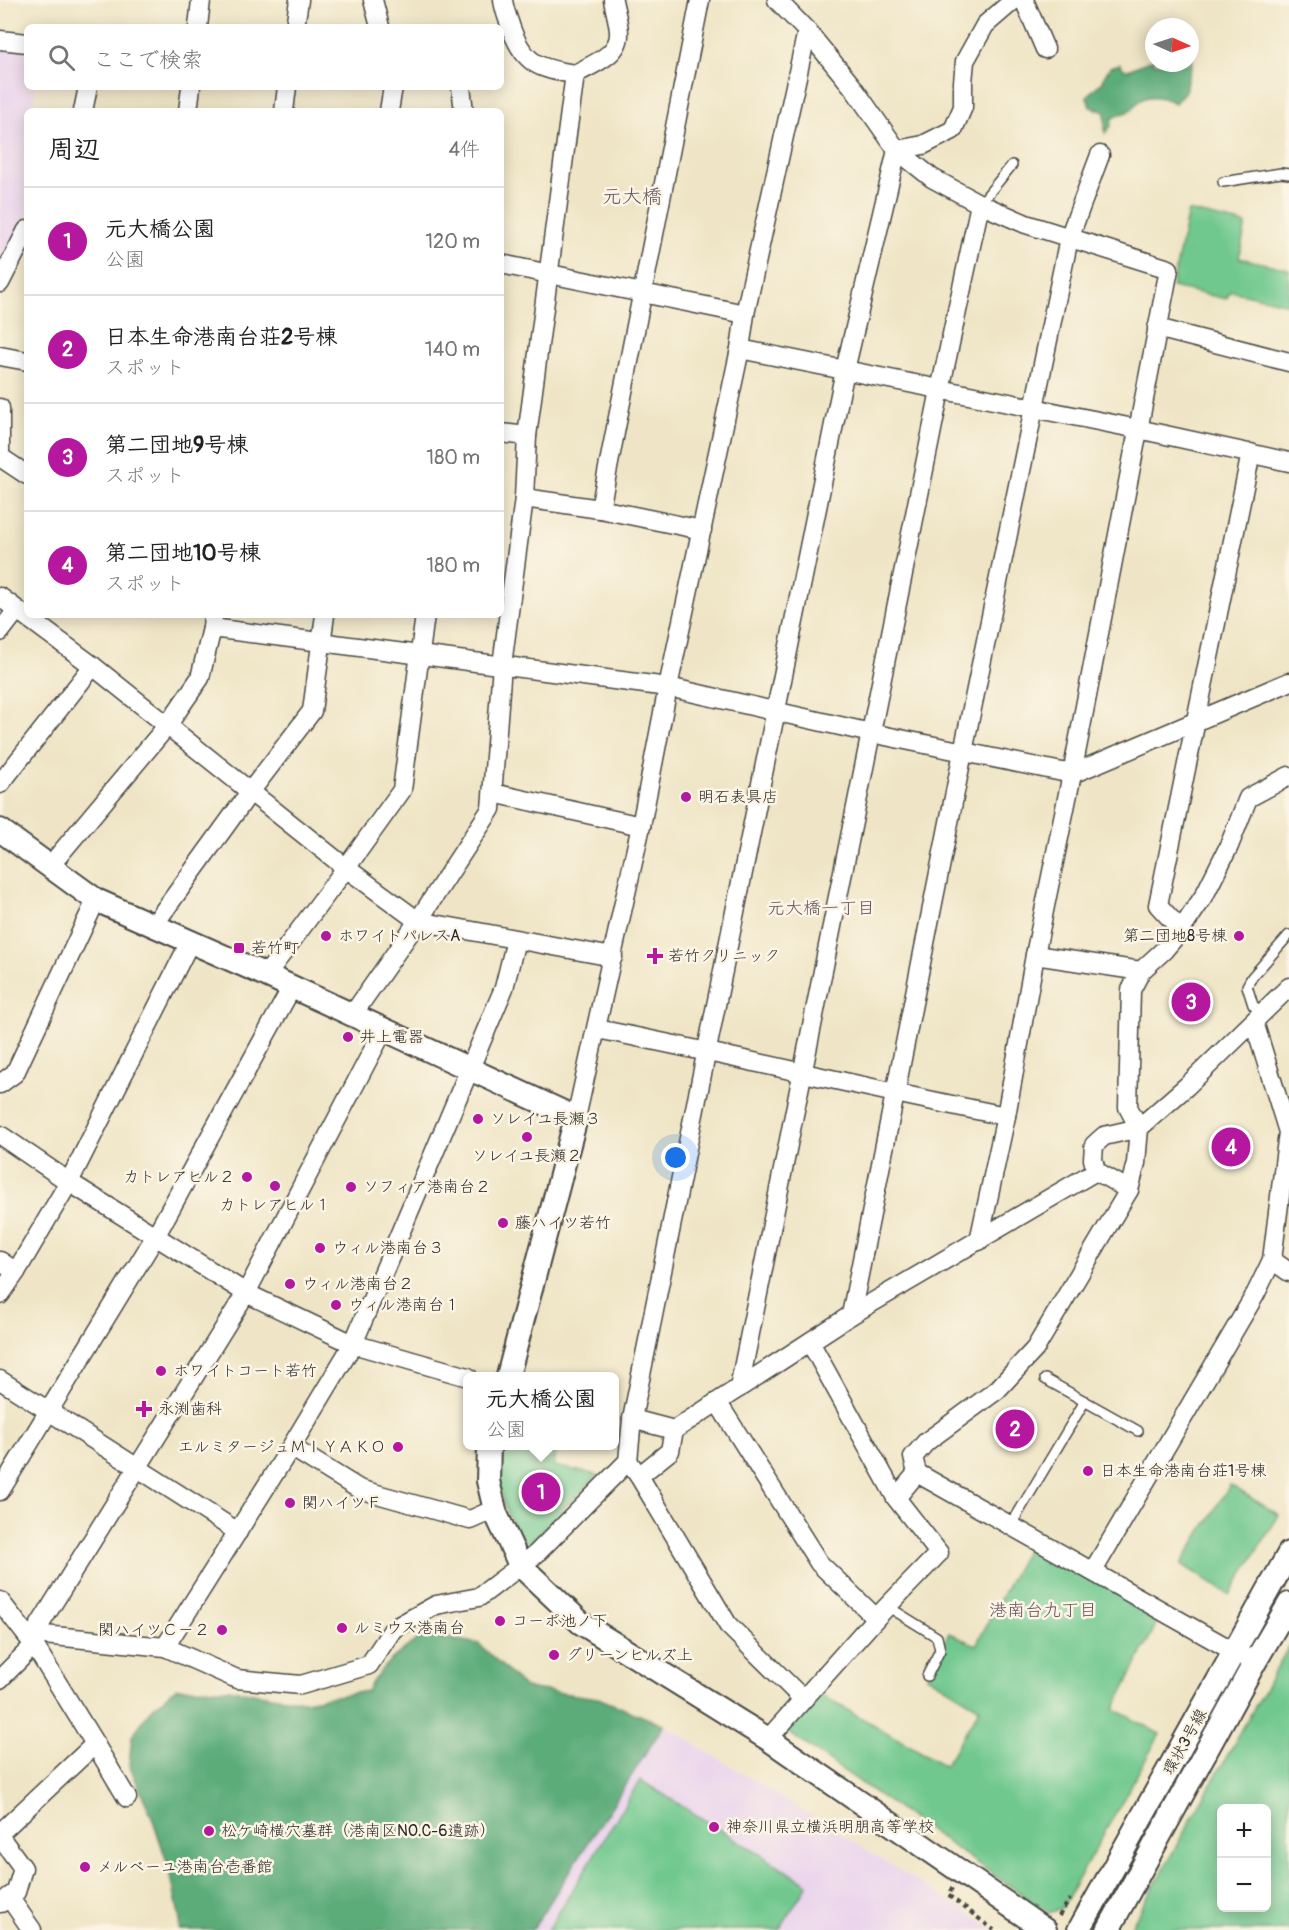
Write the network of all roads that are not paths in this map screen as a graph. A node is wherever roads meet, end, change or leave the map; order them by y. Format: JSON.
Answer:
{"nodes":[{"id":1,"x":201,"y":0,"type":"edge"},
{"id":2,"x":299,"y":0,"type":"edge"},
{"id":3,"x":373,"y":0,"type":"edge"},
{"id":4,"x":503,"y":0,"type":"edge"},
{"id":5,"x":613,"y":0,"type":"edge"},
{"id":6,"x":700,"y":0,"type":"edge"},
{"id":7,"x":777,"y":0,"type":"edge"},
{"id":8,"x":1014,"y":0,"type":"edge"},
{"id":9,"x":1024,"y":0,"type":"edge"},
{"id":10,"x":198,"y":24,"type":"edge"},
{"id":11,"x":295,"y":24,"type":"edge"},
{"id":12,"x":379,"y":24,"type":"edge"},
{"id":13,"x":807,"y":31,"type":"junction"},
{"id":14,"x":507,"y":33,"type":"edge"},
{"id":15,"x":0,"y":40,"type":"edge"},
{"id":16,"x":24,"y":44,"type":"edge"},
{"id":17,"x":1046,"y":49,"type":"dead end"},
{"id":18,"x":575,"y":74,"type":"junction"},
{"id":19,"x":87,"y":90,"type":"edge"},
{"id":20,"x":191,"y":90,"type":"edge"},
{"id":21,"x":287,"y":90,"type":"edge"},
{"id":22,"x":392,"y":90,"type":"edge"},
{"id":23,"x":461,"y":90,"type":"edge"},
{"id":24,"x":84,"y":108,"type":"edge"},
{"id":25,"x":188,"y":108,"type":"edge"},
{"id":26,"x":284,"y":108,"type":"edge"},
{"id":27,"x":390,"y":108,"type":"edge"},
{"id":28,"x":464,"y":108,"type":"edge"},
{"id":29,"x":897,"y":150,"type":"junction"},
{"id":30,"x":1100,"y":155,"type":"dead end"},
{"id":31,"x":1012,"y":165,"type":"dead end"},
{"id":32,"x":1289,"y":174,"type":"edge"},
{"id":33,"x":1223,"y":182,"type":"dead end"},
{"id":34,"x":980,"y":204,"type":"junction"},
{"id":35,"x":24,"y":236,"type":"edge"},
{"id":36,"x":1069,"y":238,"type":"junction"},
{"id":37,"x":504,"y":265,"type":"edge"},
{"id":38,"x":549,"y":273,"type":"junction"},
{"id":39,"x":0,"y":283,"type":"edge"},
{"id":40,"x":644,"y":293,"type":"junction"},
{"id":41,"x":745,"y":314,"type":"junction"},
{"id":42,"x":1157,"y":328,"type":"junction"},
{"id":43,"x":740,"y":349,"type":"junction"},
{"id":44,"x":0,"y":356,"type":"edge"},
{"id":45,"x":24,"y":360,"type":"edge"},
{"id":46,"x":1289,"y":362,"type":"edge"},
{"id":47,"x":845,"y":370,"type":"junction"},
{"id":48,"x":940,"y":390,"type":"junction"},
{"id":49,"x":0,"y":408,"type":"edge"},
{"id":50,"x":1034,"y":408,"type":"junction"},
{"id":51,"x":1138,"y":429,"type":"junction"},
{"id":52,"x":504,"y":433,"type":"edge"},
{"id":53,"x":527,"y":436,"type":"junction"},
{"id":54,"x":1251,"y":453,"type":"junction"},
{"id":55,"x":0,"y":458,"type":"edge"},
{"id":56,"x":1289,"y":462,"type":"edge"},
{"id":57,"x":24,"y":473,"type":"edge"},
{"id":58,"x":524,"y":498,"type":"junction"},
{"id":59,"x":600,"y":509,"type":"junction"},
{"id":60,"x":702,"y":530,"type":"junction"},
{"id":61,"x":0,"y":597,"type":"edge"},
{"id":62,"x":17,"y":610,"type":"junction"},
{"id":63,"x":24,"y":615,"type":"edge"},
{"id":64,"x":28,"y":618,"type":"edge"},
{"id":65,"x":326,"y":618,"type":"edge"},
{"id":66,"x":425,"y":618,"type":"edge"},
{"id":67,"x":212,"y":621,"type":"edge"},
{"id":68,"x":0,"y":632,"type":"edge"},
{"id":69,"x":322,"y":641,"type":"junction"},
{"id":70,"x":420,"y":654,"type":"junction"},
{"id":71,"x":502,"y":665,"type":"junction"},
{"id":72,"x":93,"y":666,"type":"junction"},
{"id":73,"x":1289,"y":682,"type":"edge"},
{"id":74,"x":668,"y":687,"type":"junction"},
{"id":75,"x":776,"y":712,"type":"junction"},
{"id":76,"x":1195,"y":723,"type":"junction"},
{"id":77,"x":167,"y":726,"type":"junction"},
{"id":78,"x":871,"y":733,"type":"junction"},
{"id":79,"x":963,"y":752,"type":"junction"},
{"id":80,"x":1072,"y":774,"type":"junction"},
{"id":81,"x":1289,"y":776,"type":"edge"},
{"id":82,"x":0,"y":784,"type":"edge"},
{"id":83,"x":250,"y":792,"type":"junction"},
{"id":84,"x":493,"y":793,"type":"junction"},
{"id":85,"x":641,"y":826,"type":"junction"},
{"id":86,"x":0,"y":830,"type":"edge"},
{"id":87,"x":50,"y":867,"type":"junction"},
{"id":88,"x":346,"y":868,"type":"junction"},
{"id":89,"x":96,"y":900,"type":"junction"},
{"id":90,"x":418,"y":921,"type":"junction"},
{"id":91,"x":153,"y":926,"type":"junction"},
{"id":92,"x":1182,"y":930,"type":"junction"},
{"id":93,"x":1289,"y":935,"type":"edge"},
{"id":94,"x":516,"y":940,"type":"junction"},
{"id":95,"x":190,"y":942,"type":"junction"},
{"id":96,"x":1035,"y":955,"type":"junction"},
{"id":97,"x":613,"y":957,"type":"junction"},
{"id":98,"x":1141,"y":971,"type":"junction"},
{"id":99,"x":266,"y":975,"type":"junction"},
{"id":100,"x":292,"y":987,"type":"junction"},
{"id":101,"x":1289,"y":987,"type":"edge"},
{"id":102,"x":353,"y":1014,"type":"junction"},
{"id":103,"x":1258,"y":1018,"type":"junction"},
{"id":104,"x":384,"y":1029,"type":"junction"},
{"id":105,"x":597,"y":1029,"type":"junction"},
{"id":106,"x":705,"y":1050,"type":"junction"},
{"id":107,"x":469,"y":1070,"type":"junction"},
{"id":108,"x":802,"y":1073,"type":"junction"},
{"id":109,"x":0,"y":1084,"type":"edge"},
{"id":110,"x":895,"y":1094,"type":"junction"},
{"id":111,"x":1006,"y":1116,"type":"junction"},
{"id":112,"x":576,"y":1118,"type":"junction"},
{"id":113,"x":1139,"y":1128,"type":"junction"},
{"id":114,"x":1288,"y":1132,"type":"edge"},
{"id":115,"x":0,"y":1135,"type":"edge"},
{"id":116,"x":1096,"y":1171,"type":"junction"},
{"id":117,"x":69,"y":1182,"type":"junction"},
{"id":118,"x":1129,"y":1190,"type":"junction"},
{"id":119,"x":155,"y":1237,"type":"junction"},
{"id":120,"x":979,"y":1241,"type":"junction"},
{"id":121,"x":1272,"y":1260,"type":"junction"},
{"id":122,"x":0,"y":1261,"type":"edge"},
{"id":123,"x":16,"y":1272,"type":"junction"},
{"id":124,"x":1289,"y":1272,"type":"edge"},
{"id":125,"x":246,"y":1293,"type":"junction"},
{"id":126,"x":0,"y":1295,"type":"edge"},
{"id":127,"x":851,"y":1316,"type":"junction"},
{"id":128,"x":810,"y":1342,"type":"junction"},
{"id":129,"x":353,"y":1344,"type":"junction"},
{"id":130,"x":509,"y":1372,"type":"edge"},
{"id":131,"x":463,"y":1376,"type":"edge"},
{"id":132,"x":1045,"y":1379,"type":"dead end"},
{"id":133,"x":0,"y":1380,"type":"edge"},
{"id":134,"x":739,"y":1388,"type":"junction"},
{"id":135,"x":1085,"y":1401,"type":"junction"},
{"id":136,"x":718,"y":1403,"type":"junction"},
{"id":137,"x":49,"y":1411,"type":"junction"},
{"id":138,"x":632,"y":1419,"type":"junction"},
{"id":139,"x":674,"y":1430,"type":"junction"},
{"id":140,"x":1138,"y":1431,"type":"dead end"},
{"id":141,"x":291,"y":1447,"type":"junction"},
{"id":142,"x":489,"y":1450,"type":"edge"},
{"id":143,"x":628,"y":1461,"type":"junction"},
{"id":144,"x":136,"y":1468,"type":"junction"},
{"id":145,"x":917,"y":1473,"type":"junction"},
{"id":146,"x":639,"y":1476,"type":"junction"},
{"id":147,"x":0,"y":1491,"type":"edge"},
{"id":148,"x":896,"y":1498,"type":"junction"},
{"id":149,"x":495,"y":1509,"type":"junction"},
{"id":150,"x":1011,"y":1525,"type":"junction"},
{"id":151,"x":238,"y":1532,"type":"junction"},
{"id":152,"x":1289,"y":1553,"type":"edge"},
{"id":153,"x":520,"y":1565,"type":"junction"},
{"id":154,"x":1093,"y":1571,"type":"junction"},
{"id":155,"x":0,"y":1601,"type":"edge"},
{"id":156,"x":1289,"y":1604,"type":"edge"},
{"id":157,"x":881,"y":1612,"type":"junction"},
{"id":158,"x":34,"y":1640,"type":"junction"},
{"id":159,"x":165,"y":1647,"type":"junction"},
{"id":160,"x":1245,"y":1657,"type":"junction"},
{"id":161,"x":927,"y":1676,"type":"dead end"},
{"id":162,"x":0,"y":1679,"type":"edge"},
{"id":163,"x":803,"y":1698,"type":"junction"},
{"id":164,"x":768,"y":1739,"type":"junction"},
{"id":165,"x":95,"y":1744,"type":"junction"},
{"id":166,"x":127,"y":1798,"type":"dead end"},
{"id":167,"x":0,"y":1835,"type":"edge"},
{"id":168,"x":5,"y":1900,"type":"edge"},
{"id":169,"x":32,"y":1930,"type":"edge"},
{"id":170,"x":1045,"y":1930,"type":"edge"},
{"id":171,"x":1079,"y":1930,"type":"edge"},
{"id":172,"x":1108,"y":1930,"type":"edge"}],
"edges":[{"from":1,"to":10,"type":"street"},
{"from":2,"to":11,"type":"street"},
{"from":3,"to":12,"type":"street"},
{"from":4,"to":14,"type":"street"},
{"from":5,"to":18,"type":"street"},
{"from":6,"to":40,"type":"street"},
{"from":7,"to":13,"type":"street"},
{"from":8,"to":29,"type":"street"},
{"from":9,"to":17,"type":"street"},
{"from":13,"to":29,"type":"street"},
{"from":13,"to":41,"type":"street"},
{"from":14,"to":18,"type":"street"},
{"from":15,"to":16,"type":"street"},
{"from":18,"to":38,"type":"street"},
{"from":19,"to":24,"type":"street"},
{"from":20,"to":25,"type":"street"},
{"from":21,"to":26,"type":"street"},
{"from":22,"to":27,"type":"street"},
{"from":23,"to":28,"type":"street"},
{"from":29,"to":34,"type":"street"},
{"from":29,"to":47,"type":"street"},
{"from":30,"to":36,"type":"street"},
{"from":31,"to":34,"type":"lane"},
{"from":32,"to":33,"type":"lane"},
{"from":34,"to":36,"type":"street"},
{"from":34,"to":48,"type":"street"},
{"from":35,"to":39,"type":"street"},
{"from":36,"to":42,"type":"street"},
{"from":36,"to":50,"type":"street"},
{"from":37,"to":38,"type":"street"},
{"from":38,"to":40,"type":"street"},
{"from":38,"to":53,"type":"street"},
{"from":40,"to":41,"type":"street"},
{"from":40,"to":59,"type":"street"},
{"from":41,"to":43,"type":"street"},
{"from":42,"to":46,"type":"street"},
{"from":42,"to":51,"type":"street"},
{"from":43,"to":47,"type":"street"},
{"from":43,"to":60,"type":"street"},
{"from":44,"to":45,"type":"street"},
{"from":47,"to":48,"type":"street"},
{"from":47,"to":75,"type":"street"},
{"from":48,"to":50,"type":"street"},
{"from":48,"to":78,"type":"street"},
{"from":49,"to":55,"type":"street"},
{"from":50,"to":51,"type":"street"},
{"from":50,"to":79,"type":"street"},
{"from":51,"to":54,"type":"street"},
{"from":51,"to":80,"type":"street"},
{"from":52,"to":53,"type":"street"},
{"from":53,"to":58,"type":"street"},
{"from":54,"to":56,"type":"street"},
{"from":54,"to":76,"type":"street"},
{"from":55,"to":57,"type":"street"},
{"from":58,"to":59,"type":"street"},
{"from":58,"to":71,"type":"street"},
{"from":59,"to":60,"type":"street"},
{"from":60,"to":74,"type":"street"},
{"from":61,"to":62,"type":"street"},
{"from":62,"to":63,"type":"street"},
{"from":62,"to":68,"type":"street"},
{"from":64,"to":72,"type":"street"},
{"from":65,"to":69,"type":"street"},
{"from":66,"to":70,"type":"street"},
{"from":67,"to":69,"type":"street"},
{"from":67,"to":77,"type":"street"},
{"from":69,"to":70,"type":"street"},
{"from":69,"to":83,"type":"street"},
{"from":70,"to":71,"type":"street"},
{"from":70,"to":88,"type":"street"},
{"from":71,"to":74,"type":"street"},
{"from":71,"to":84,"type":"street"},
{"from":72,"to":77,"type":"street"},
{"from":72,"to":82,"type":"street"},
{"from":73,"to":76,"type":"street"},
{"from":74,"to":75,"type":"street"},
{"from":74,"to":85,"type":"street"},
{"from":75,"to":78,"type":"street"},
{"from":75,"to":106,"type":"street"},
{"from":76,"to":80,"type":"street"},
{"from":76,"to":92,"type":"street"},
{"from":77,"to":83,"type":"street"},
{"from":77,"to":87,"type":"street"},
{"from":78,"to":79,"type":"street"},
{"from":78,"to":108,"type":"street"},
{"from":79,"to":80,"type":"street"},
{"from":79,"to":110,"type":"street"},
{"from":80,"to":96,"type":"street"},
{"from":81,"to":92,"type":"street"},
{"from":83,"to":88,"type":"street"},
{"from":83,"to":91,"type":"street"},
{"from":84,"to":85,"type":"street"},
{"from":84,"to":90,"type":"street"},
{"from":85,"to":97,"type":"street"},
{"from":86,"to":87,"type":"street"},
{"from":87,"to":89,"type":"street"},
{"from":88,"to":90,"type":"street"},
{"from":88,"to":99,"type":"street"},
{"from":89,"to":91,"type":"street"},
{"from":89,"to":109,"type":"street"},
{"from":90,"to":94,"type":"street"},
{"from":90,"to":102,"type":"street"},
{"from":91,"to":95,"type":"street"},
{"from":92,"to":98,"type":"street"},
{"from":93,"to":103,"type":"lane"},
{"from":94,"to":97,"type":"street"},
{"from":94,"to":107,"type":"street"},
{"from":95,"to":99,"type":"street"},
{"from":95,"to":117,"type":"street"},
{"from":96,"to":98,"type":"street"},
{"from":96,"to":111,"type":"street"},
{"from":97,"to":105,"type":"street"},
{"from":98,"to":113,"type":"street"},
{"from":99,"to":100,"type":"street"},
{"from":100,"to":102,"type":"street"},
{"from":100,"to":119,"type":"street"},
{"from":101,"to":103,"type":"street"},
{"from":102,"to":104,"type":"street"},
{"from":103,"to":113,"type":"street"},
{"from":103,"to":114,"type":"street"},
{"from":104,"to":107,"type":"street"},
{"from":104,"to":125,"type":"street"},
{"from":105,"to":106,"type":"street"},
{"from":105,"to":112,"type":"street"},
{"from":106,"to":108,"type":"street"},
{"from":106,"to":138,"type":"street"},
{"from":107,"to":112,"type":"street"},
{"from":107,"to":129,"type":"street"},
{"from":108,"to":110,"type":"street"},
{"from":108,"to":134,"type":"street"},
{"from":110,"to":111,"type":"street"},
{"from":110,"to":127,"type":"street"},
{"from":111,"to":120,"type":"street"},
{"from":112,"to":130,"type":"street"},
{"from":113,"to":116,"type":"street"},
{"from":113,"to":118,"type":"street"},
{"from":114,"to":121,"type":"street"},
{"from":115,"to":117,"type":"street"},
{"from":116,"to":118,"type":"street"},
{"from":116,"to":120,"type":"street"},
{"from":117,"to":119,"type":"street"},
{"from":117,"to":123,"type":"street"},
{"from":118,"to":145,"type":"street"},
{"from":119,"to":125,"type":"street"},
{"from":119,"to":137,"type":"street"},
{"from":120,"to":127,"type":"street"},
{"from":121,"to":124,"type":"street"},
{"from":121,"to":154,"type":"street"},
{"from":122,"to":123,"type":"street"},
{"from":123,"to":126,"type":"street"},
{"from":125,"to":129,"type":"street"},
{"from":125,"to":144,"type":"street"},
{"from":127,"to":128,"type":"street"},
{"from":128,"to":134,"type":"street"},
{"from":128,"to":148,"type":"street"},
{"from":129,"to":131,"type":"street"},
{"from":129,"to":141,"type":"street"},
{"from":132,"to":135,"type":"lane"},
{"from":133,"to":137,"type":"street"},
{"from":134,"to":136,"type":"street"},
{"from":135,"to":140,"type":"lane"},
{"from":135,"to":150,"type":"lane"},
{"from":136,"to":139,"type":"street"},
{"from":136,"to":157,"type":"street"},
{"from":137,"to":144,"type":"street"},
{"from":137,"to":147,"type":"street"},
{"from":138,"to":139,"type":"street"},
{"from":138,"to":143,"type":"street"},
{"from":139,"to":146,"type":"street"},
{"from":141,"to":149,"type":"street"},
{"from":141,"to":151,"type":"street"},
{"from":142,"to":149,"type":"street"},
{"from":143,"to":146,"type":"street"},
{"from":143,"to":153,"type":"street"},
{"from":144,"to":151,"type":"street"},
{"from":144,"to":158,"type":"street"},
{"from":145,"to":148,"type":"street"},
{"from":145,"to":150,"type":"street"},
{"from":146,"to":163,"type":"street"},
{"from":148,"to":157,"type":"street"},
{"from":149,"to":153,"type":"street"},
{"from":150,"to":154,"type":"street"},
{"from":151,"to":159,"type":"street"},
{"from":152,"to":160,"type":"street","name":"環状3号線"},
{"from":153,"to":159,"type":"street"},
{"from":153,"to":164,"type":"street"},
{"from":154,"to":160,"type":"street"},
{"from":155,"to":158,"type":"street"},
{"from":156,"to":160,"type":"street","name":"環状3号線"},
{"from":157,"to":161,"type":"lane"},
{"from":157,"to":163,"type":"street"},
{"from":158,"to":159,"type":"street"},
{"from":158,"to":162,"type":"street"},
{"from":158,"to":165,"type":"street"},
{"from":160,"to":171,"type":"street","name":"環状3号線"},
{"from":160,"to":172,"type":"street","name":"環状3号線"},
{"from":163,"to":164,"type":"street"},
{"from":164,"to":170,"type":"street"},
{"from":165,"to":166,"type":"street"},
{"from":165,"to":167,"type":"street"},
{"from":167,"to":168,"type":"street"},
{"from":168,"to":169,"type":"street"}]}
